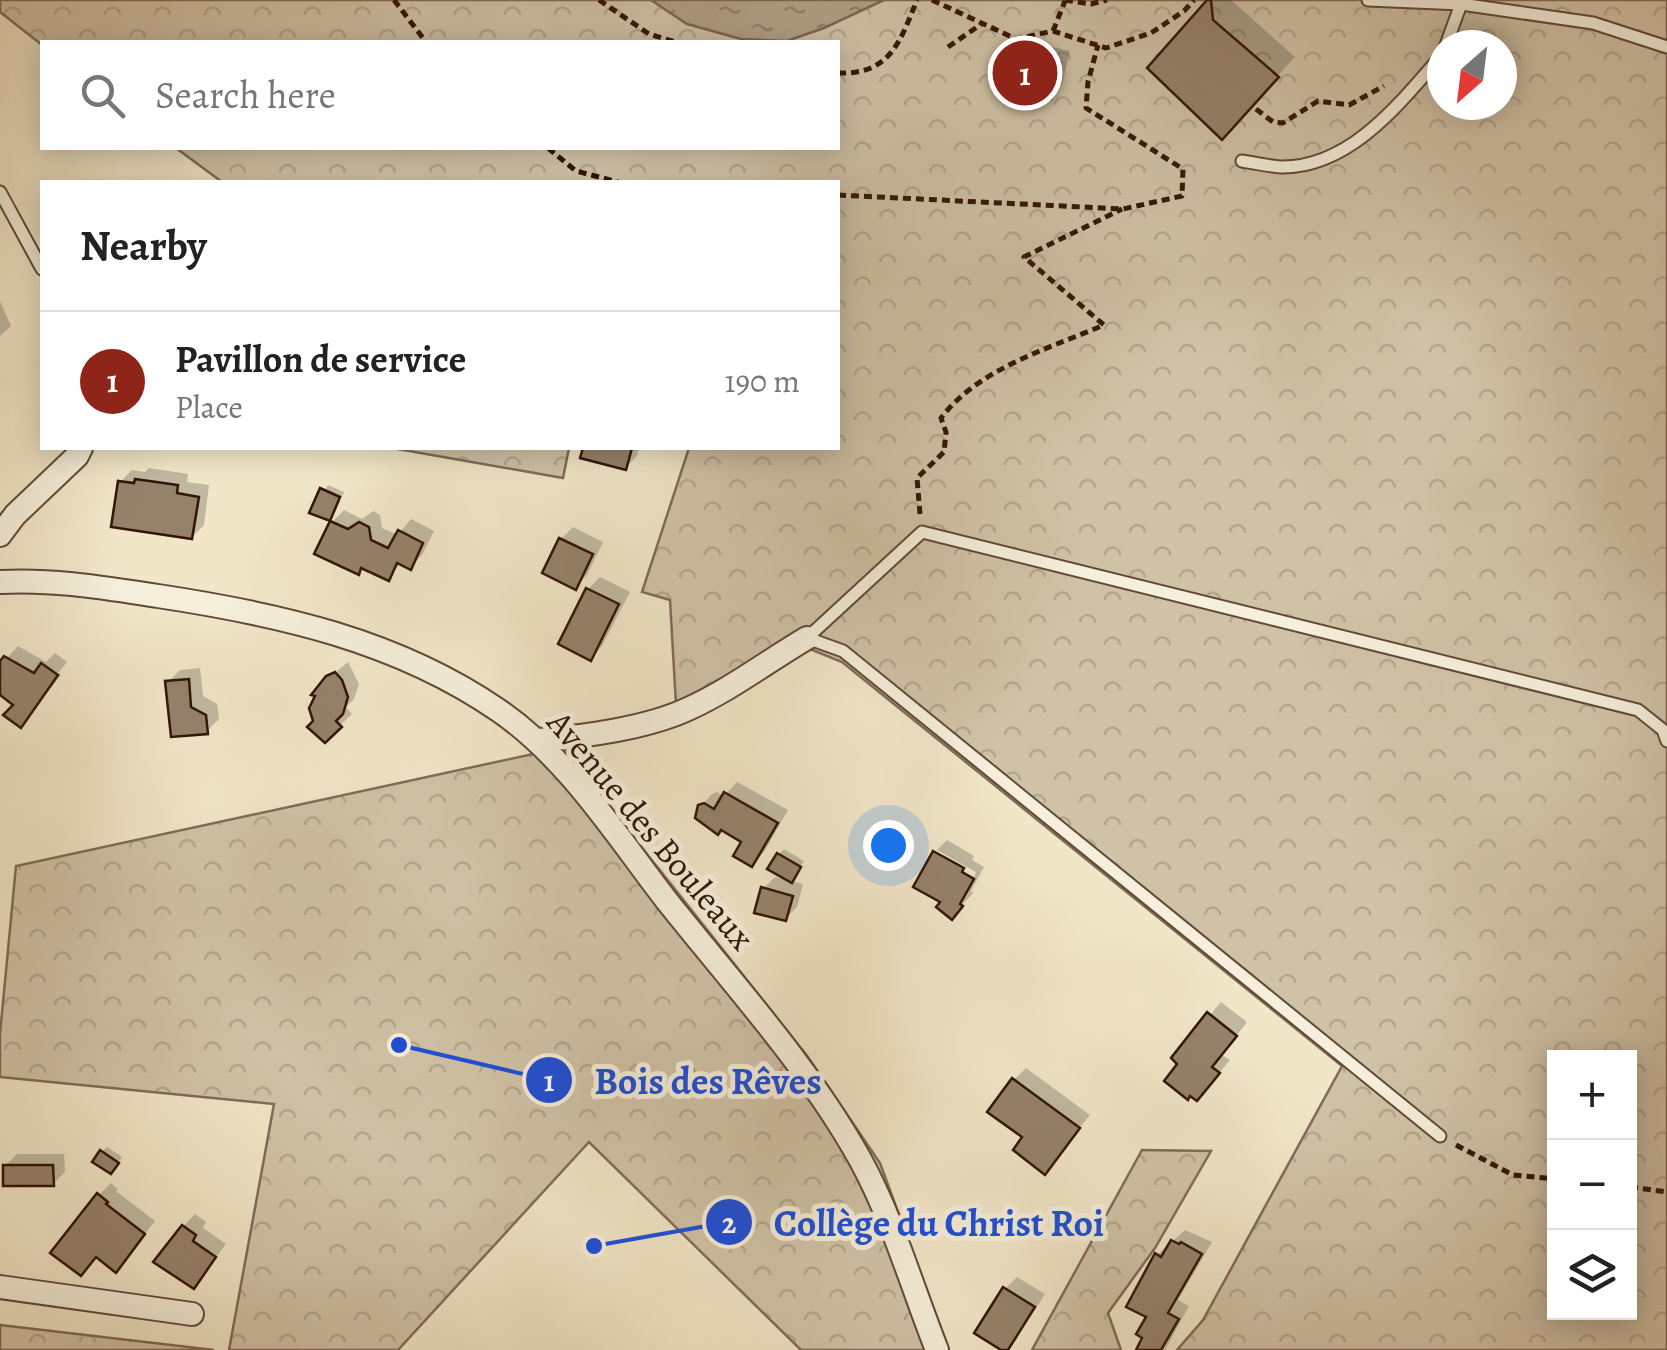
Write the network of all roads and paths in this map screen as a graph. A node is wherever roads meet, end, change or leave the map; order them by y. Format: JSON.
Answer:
{"nodes":[{"id":1,"x":394,"y":0,"type":"edge"},
{"id":2,"x":599,"y":0,"type":"edge"},
{"id":3,"x":917,"y":0,"type":"edge"},
{"id":4,"x":932,"y":0,"type":"edge"},
{"id":5,"x":1065,"y":0,"type":"edge"},
{"id":6,"x":1107,"y":0,"type":"edge"},
{"id":7,"x":1194,"y":0,"type":"edge"},
{"id":8,"x":1368,"y":0,"type":"edge"},
{"id":9,"x":1461,"y":4,"type":"junction"},
{"id":10,"x":982,"y":24,"type":"junction"},
{"id":11,"x":1451,"y":30,"type":"edge"},
{"id":12,"x":1054,"y":31,"type":"junction"},
{"id":13,"x":424,"y":40,"type":"edge"},
{"id":14,"x":668,"y":40,"type":"edge"},
{"id":15,"x":1098,"y":45,"type":"junction"},
{"id":16,"x":1667,"y":46,"type":"edge"},
{"id":17,"x":948,"y":47,"type":"dead end"},
{"id":18,"x":1427,"y":72,"type":"edge"},
{"id":19,"x":840,"y":73,"type":"edge"},
{"id":20,"x":1388,"y":83,"type":"dead end"},
{"id":21,"x":1256,"y":109,"type":"dead end"},
{"id":22,"x":550,"y":150,"type":"edge"},
{"id":23,"x":1242,"y":162,"type":"dead end"},
{"id":24,"x":610,"y":180,"type":"edge"},
{"id":25,"x":0,"y":192,"type":"edge"},
{"id":26,"x":840,"y":195,"type":"edge"},
{"id":27,"x":1123,"y":209,"type":"junction"},
{"id":28,"x":40,"y":266,"type":"edge"},
{"id":29,"x":80,"y":450,"type":"edge"},
{"id":30,"x":922,"y":532,"type":"junction"},
{"id":31,"x":0,"y":535,"type":"edge"},
{"id":32,"x":0,"y":582,"type":"edge"},
{"id":33,"x":808,"y":638,"type":"junction"},
{"id":34,"x":538,"y":740,"type":"junction"},
{"id":35,"x":1667,"y":741,"type":"edge"},
{"id":36,"x":1440,"y":1136,"type":"joint"},
{"id":37,"x":1547,"y":1178,"type":"edge"},
{"id":38,"x":1637,"y":1189,"type":"edge"},
{"id":39,"x":1667,"y":1192,"type":"edge"},
{"id":40,"x":0,"y":1287,"type":"edge"},
{"id":41,"x":192,"y":1314,"type":"dead end"},
{"id":42,"x":936,"y":1350,"type":"edge"}],
"edges":[{"from":1,"to":13,"type":"path"},
{"from":2,"to":14,"type":"path"},
{"from":3,"to":19,"type":"path"},
{"from":4,"to":10,"type":"path"},
{"from":5,"to":6,"type":"path"},
{"from":5,"to":12,"type":"path"},
{"from":7,"to":15,"type":"path"},
{"from":8,"to":9,"type":"lane"},
{"from":9,"to":11,"type":"lane"},
{"from":9,"to":16,"type":"lane"},
{"from":10,"to":12,"type":"path"},
{"from":10,"to":17,"type":"path"},
{"from":12,"to":15,"type":"path"},
{"from":15,"to":27,"type":"path"},
{"from":18,"to":23,"type":"lane"},
{"from":20,"to":21,"type":"path"},
{"from":22,"to":24,"type":"path"},
{"from":25,"to":28,"type":"lane"},
{"from":26,"to":27,"type":"path"},
{"from":27,"to":30,"type":"path"},
{"from":29,"to":31,"type":"street"},
{"from":30,"to":33,"type":"lane"},
{"from":30,"to":35,"type":"lane"},
{"from":32,"to":34,"type":"street","name":"Avenue des Bouleaux"},
{"from":33,"to":34,"type":"street"},
{"from":33,"to":36,"type":"lane"},
{"from":34,"to":42,"type":"street","name":"Avenue des Bouleaux"},
{"from":36,"to":37,"type":"path"},
{"from":38,"to":39,"type":"path"},
{"from":40,"to":41,"type":"street"}]}
